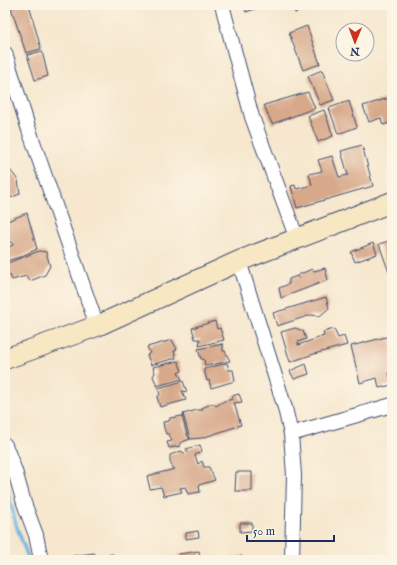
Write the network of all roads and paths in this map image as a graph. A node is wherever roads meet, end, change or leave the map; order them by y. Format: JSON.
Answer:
{"nodes":[{"id":1,"x":222,"y":5,"type":"edge"},
{"id":2,"x":6,"y":60,"type":"edge"},
{"id":3,"x":392,"y":202,"type":"edge"},
{"id":4,"x":297,"y":239,"type":"junction"},
{"id":5,"x":239,"y":261,"type":"junction"},
{"id":6,"x":98,"y":326,"type":"junction"},
{"id":7,"x":5,"y":359,"type":"edge"},
{"id":8,"x":392,"y":405,"type":"edge"},
{"id":9,"x":291,"y":434,"type":"junction"},
{"id":10,"x":5,"y":445,"type":"edge"},
{"id":11,"x":41,"y":560,"type":"edge"},
{"id":12,"x":292,"y":560,"type":"edge"}],
"edges":[{"from":1,"to":4,"type":"street"},
{"from":2,"to":6,"type":"street"},
{"from":3,"to":4,"type":"main road"},
{"from":4,"to":5,"type":"main road"},
{"from":5,"to":6,"type":"main road"},
{"from":5,"to":9,"type":"street"},
{"from":6,"to":7,"type":"main road"},
{"from":8,"to":9,"type":"street"},
{"from":9,"to":12,"type":"street"},
{"from":10,"to":11,"type":"street"}]}
